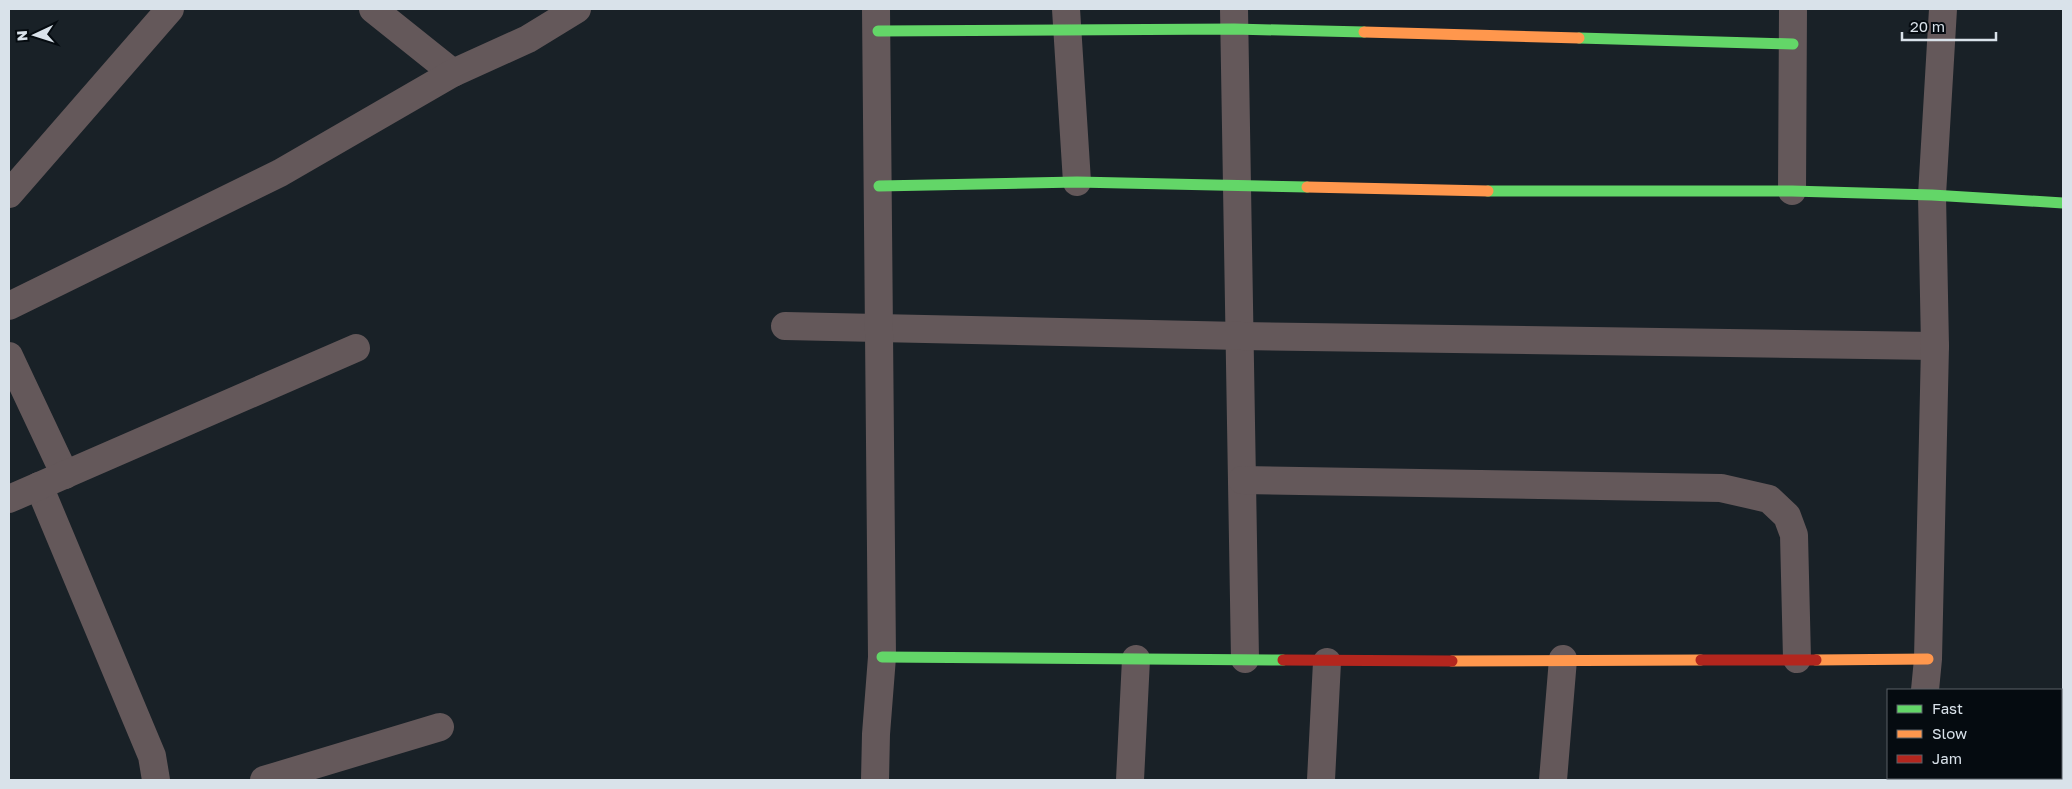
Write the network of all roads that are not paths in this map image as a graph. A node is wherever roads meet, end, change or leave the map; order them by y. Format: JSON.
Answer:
{"nodes":[{"id":1,"x":170,"y":9,"type":"edge"},
{"id":2,"x":373,"y":9,"type":"edge"},
{"id":3,"x":577,"y":9,"type":"edge"},
{"id":4,"x":1793,"y":9,"type":"edge"},
{"id":5,"x":1943,"y":9,"type":"edge"},
{"id":6,"x":1234,"y":19,"type":"edge"},
{"id":7,"x":877,"y":20,"type":"edge"},
{"id":8,"x":1066,"y":20,"type":"edge"},
{"id":9,"x":1793,"y":44,"type":"junction"},
{"id":10,"x":453,"y":73,"type":"junction"},
{"id":11,"x":1077,"y":182,"type":"junction"},
{"id":12,"x":879,"y":186,"type":"junction"},
{"id":13,"x":1235,"y":186,"type":"junction"},
{"id":14,"x":1792,"y":191,"type":"junction"},
{"id":15,"x":9,"y":194,"type":"edge"},
{"id":16,"x":1932,"y":195,"type":"junction"},
{"id":17,"x":2063,"y":203,"type":"edge"},
{"id":18,"x":9,"y":306,"type":"edge"},
{"id":19,"x":785,"y":326,"type":"dead end"},
{"id":20,"x":878,"y":327,"type":"junction"},
{"id":21,"x":1240,"y":336,"type":"junction"},
{"id":22,"x":1935,"y":346,"type":"junction"},
{"id":23,"x":356,"y":348,"type":"dead end"},
{"id":24,"x":9,"y":356,"type":"edge"},
{"id":25,"x":65,"y":475,"type":"junction"},
{"id":26,"x":1242,"y":480,"type":"junction"},
{"id":27,"x":39,"y":486,"type":"junction"},
{"id":28,"x":9,"y":499,"type":"edge"},
{"id":29,"x":882,"y":657,"type":"junction"},
{"id":30,"x":1136,"y":659,"type":"junction"},
{"id":31,"x":1245,"y":659,"type":"junction"},
{"id":32,"x":1563,"y":659,"type":"junction"},
{"id":33,"x":1797,"y":659,"type":"junction"},
{"id":34,"x":1928,"y":659,"type":"junction"},
{"id":35,"x":1327,"y":662,"type":"junction"},
{"id":36,"x":1925,"y":689,"type":"edge"},
{"id":37,"x":440,"y":727,"type":"dead end"},
{"id":38,"x":156,"y":780,"type":"edge"},
{"id":39,"x":264,"y":780,"type":"edge"},
{"id":40,"x":875,"y":780,"type":"edge"},
{"id":41,"x":1130,"y":780,"type":"edge"},
{"id":42,"x":1321,"y":780,"type":"edge"},
{"id":43,"x":1553,"y":780,"type":"edge"}],
"edges":[{"from":1,"to":15,"type":"street"},
{"from":2,"to":10,"type":"street"},
{"from":3,"to":10,"type":"street"},
{"from":4,"to":9,"type":"street"},
{"from":5,"to":16,"type":"street"},
{"from":6,"to":8,"type":"street"},
{"from":6,"to":9,"type":"street"},
{"from":6,"to":13,"type":"street"},
{"from":7,"to":8,"type":"street"},
{"from":7,"to":12,"type":"street"},
{"from":8,"to":11,"type":"street"},
{"from":9,"to":14,"type":"street"},
{"from":10,"to":18,"type":"street"},
{"from":11,"to":12,"type":"street"},
{"from":11,"to":13,"type":"street"},
{"from":12,"to":20,"type":"street"},
{"from":13,"to":14,"type":"street"},
{"from":13,"to":21,"type":"street"},
{"from":14,"to":16,"type":"street"},
{"from":16,"to":17,"type":"street"},
{"from":16,"to":22,"type":"street"},
{"from":19,"to":20,"type":"street"},
{"from":20,"to":21,"type":"street"},
{"from":20,"to":29,"type":"street"},
{"from":21,"to":22,"type":"street"},
{"from":21,"to":26,"type":"street"},
{"from":22,"to":34,"type":"street"},
{"from":23,"to":25,"type":"street"},
{"from":24,"to":25,"type":"street"},
{"from":25,"to":27,"type":"street"},
{"from":26,"to":31,"type":"street"},
{"from":26,"to":33,"type":"street"},
{"from":27,"to":28,"type":"street"},
{"from":27,"to":38,"type":"street"},
{"from":29,"to":30,"type":"street"},
{"from":29,"to":40,"type":"street"},
{"from":30,"to":31,"type":"street"},
{"from":30,"to":41,"type":"street"},
{"from":31,"to":35,"type":"street"},
{"from":32,"to":33,"type":"street"},
{"from":32,"to":35,"type":"street"},
{"from":32,"to":43,"type":"street"},
{"from":33,"to":34,"type":"street"},
{"from":34,"to":36,"type":"street"},
{"from":35,"to":42,"type":"street"},
{"from":37,"to":39,"type":"street"}]}
